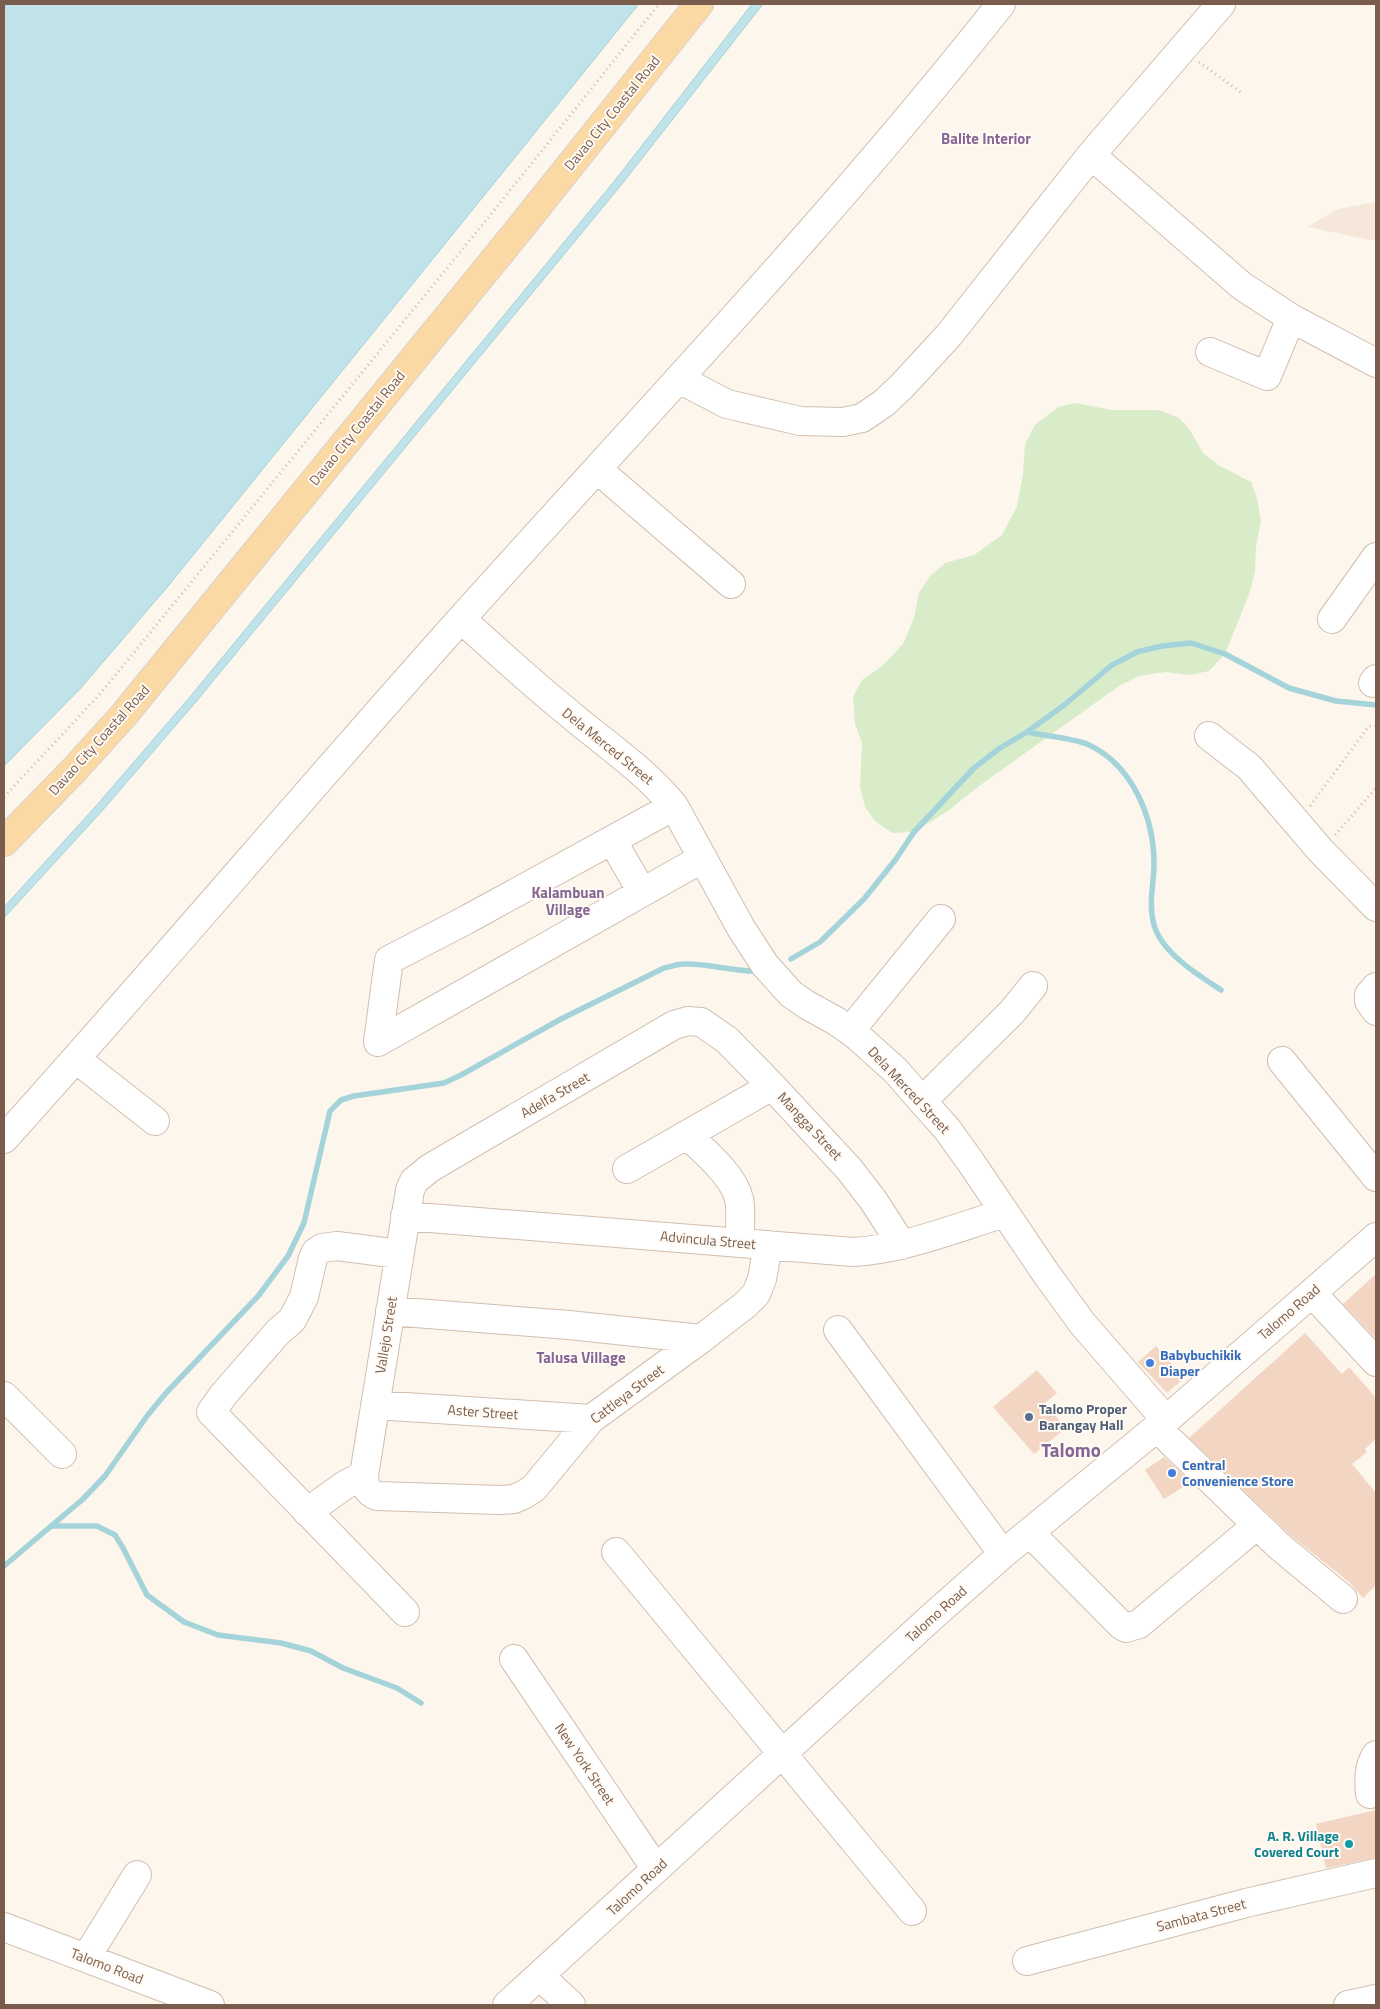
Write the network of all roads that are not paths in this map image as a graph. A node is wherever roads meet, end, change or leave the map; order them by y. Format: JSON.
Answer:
{"nodes":[{"id":1,"x":699,"y":4,"type":"edge"},
{"id":2,"x":1001,"y":4,"type":"edge"},
{"id":3,"x":1221,"y":4,"type":"edge"},
{"id":4,"x":1091,"y":155,"type":"junction"},
{"id":5,"x":1291,"y":318,"type":"junction"},
{"id":6,"x":1210,"y":352,"type":"dead end"},
{"id":7,"x":1376,"y":364,"type":"edge"},
{"id":8,"x":679,"y":379,"type":"junction"},
{"id":9,"x":597,"y":469,"type":"junction"},
{"id":10,"x":1376,"y":557,"type":"edge"},
{"id":11,"x":731,"y":584,"type":"dead end"},
{"id":12,"x":460,"y":619,"type":"junction"},
{"id":13,"x":1332,"y":620,"type":"dead end"},
{"id":14,"x":1209,"y":736,"type":"dead end"},
{"id":15,"x":674,"y":806,"type":"junction"},
{"id":16,"x":612,"y":840,"type":"junction"},
{"id":17,"x":4,"y":842,"type":"edge"},
{"id":18,"x":703,"y":858,"type":"junction"},
{"id":19,"x":642,"y":892,"type":"junction"},
{"id":20,"x":1376,"y":907,"type":"edge"},
{"id":21,"x":941,"y":920,"type":"dead end"},
{"id":22,"x":1033,"y":986,"type":"dead end"},
{"id":23,"x":1376,"y":987,"type":"edge"},
{"id":24,"x":1376,"y":1011,"type":"edge"},
{"id":25,"x":701,"y":1022,"type":"joint"},
{"id":26,"x":850,"y":1031,"type":"junction"},
{"id":27,"x":76,"y":1059,"type":"junction"},
{"id":28,"x":1282,"y":1061,"type":"dead end"},
{"id":29,"x":772,"y":1086,"type":"junction"},
{"id":30,"x":922,"y":1101,"type":"junction"},
{"id":31,"x":155,"y":1121,"type":"dead end"},
{"id":32,"x":688,"y":1134,"type":"junction"},
{"id":33,"x":4,"y":1140,"type":"edge"},
{"id":34,"x":628,"y":1169,"type":"dead end"},
{"id":35,"x":1376,"y":1177,"type":"edge"},
{"id":36,"x":414,"y":1181,"type":"joint"},
{"id":37,"x":1005,"y":1213,"type":"junction"},
{"id":38,"x":406,"y":1216,"type":"junction"},
{"id":39,"x":1376,"y":1236,"type":"edge"},
{"id":40,"x":740,"y":1242,"type":"junction"},
{"id":41,"x":768,"y":1245,"type":"junction"},
{"id":42,"x":902,"y":1245,"type":"junction"},
{"id":43,"x":400,"y":1254,"type":"junction"},
{"id":44,"x":1312,"y":1293,"type":"junction"},
{"id":45,"x":390,"y":1311,"type":"junction"},
{"id":46,"x":838,"y":1330,"type":"dead end"},
{"id":47,"x":701,"y":1339,"type":"junction"},
{"id":48,"x":1376,"y":1362,"type":"edge"},
{"id":49,"x":4,"y":1396,"type":"edge"},
{"id":50,"x":375,"y":1405,"type":"junction"},
{"id":51,"x":591,"y":1419,"type":"junction"},
{"id":52,"x":1162,"y":1424,"type":"junction"},
{"id":53,"x":62,"y":1454,"type":"dead end"},
{"id":54,"x":366,"y":1482,"type":"junction"},
{"id":55,"x":308,"y":1512,"type":"junction"},
{"id":56,"x":1257,"y":1525,"type":"junction"},
{"id":57,"x":1030,"y":1533,"type":"junction"},
{"id":58,"x":616,"y":1552,"type":"dead end"},
{"id":59,"x":1003,"y":1554,"type":"junction"},
{"id":60,"x":1343,"y":1599,"type":"dead end"},
{"id":61,"x":405,"y":1612,"type":"dead end"},
{"id":62,"x":514,"y":1658,"type":"dead end"},
{"id":63,"x":783,"y":1753,"type":"junction"},
{"id":64,"x":1376,"y":1755,"type":"edge"},
{"id":65,"x":1370,"y":1794,"type":"dead end"},
{"id":66,"x":656,"y":1869,"type":"junction"},
{"id":67,"x":1376,"y":1873,"type":"edge"},
{"id":68,"x":137,"y":1875,"type":"dead end"},
{"id":69,"x":912,"y":1911,"type":"dead end"},
{"id":70,"x":4,"y":1927,"type":"edge"},
{"id":71,"x":86,"y":1958,"type":"junction"},
{"id":72,"x":1027,"y":1961,"type":"dead end"},
{"id":73,"x":540,"y":1976,"type":"junction"},
{"id":74,"x":1376,"y":1999,"type":"edge"},
{"id":75,"x":210,"y":2005,"type":"edge"},
{"id":76,"x":507,"y":2005,"type":"edge"},
{"id":77,"x":533,"y":2005,"type":"edge"},
{"id":78,"x":544,"y":2005,"type":"edge"},
{"id":79,"x":570,"y":2005,"type":"edge"},
{"id":80,"x":1348,"y":2005,"type":"edge"}],
"edges":[{"from":1,"to":17,"type":"main road","name":"Davao City Coastal Road"},
{"from":2,"to":8,"type":"street"},
{"from":3,"to":4,"type":"street"},
{"from":4,"to":5,"type":"street"},
{"from":4,"to":8,"type":"street"},
{"from":5,"to":6,"type":"street"},
{"from":5,"to":7,"type":"street"},
{"from":8,"to":9,"type":"street"},
{"from":9,"to":11,"type":"street"},
{"from":9,"to":12,"type":"street"},
{"from":10,"to":13,"type":"street"},
{"from":12,"to":15,"type":"street","name":"Dela Merced Street"},
{"from":12,"to":27,"type":"street"},
{"from":14,"to":20,"type":"street"},
{"from":15,"to":16,"type":"street"},
{"from":15,"to":18,"type":"street","name":"Dela Merced Street"},
{"from":16,"to":19,"type":"street"},
{"from":16,"to":19,"type":"street"},
{"from":18,"to":19,"type":"street"},
{"from":18,"to":26,"type":"street","name":"Dela Merced Street"},
{"from":21,"to":26,"type":"street"},
{"from":22,"to":30,"type":"street"},
{"from":23,"to":24,"type":"street"},
{"from":25,"to":29,"type":"street","name":"Mangga Street"},
{"from":25,"to":36,"type":"street","name":"Adelfa Street"},
{"from":26,"to":30,"type":"street","name":"Dela Merced Street"},
{"from":27,"to":31,"type":"street"},
{"from":27,"to":33,"type":"street"},
{"from":28,"to":35,"type":"street"},
{"from":29,"to":32,"type":"street"},
{"from":29,"to":42,"type":"street","name":"Mangga Street"},
{"from":30,"to":37,"type":"street","name":"Dela Merced Street"},
{"from":32,"to":34,"type":"street"},
{"from":32,"to":40,"type":"street"},
{"from":36,"to":38,"type":"street","name":"Vallejo Street"},
{"from":37,"to":42,"type":"street","name":"Advincula Street"},
{"from":37,"to":52,"type":"street","name":"Dela Merced Street"},
{"from":38,"to":40,"type":"street","name":"Advincula Street"},
{"from":38,"to":43,"type":"street","name":"Vallejo Street"},
{"from":39,"to":44,"type":"street","name":"Talomo Road"},
{"from":40,"to":41,"type":"street","name":"Advincula Street"},
{"from":41,"to":42,"type":"street","name":"Advincula Street"},
{"from":41,"to":47,"type":"street","name":"Cattleya Street"},
{"from":43,"to":45,"type":"street","name":"Vallejo Street"},
{"from":43,"to":55,"type":"street"},
{"from":44,"to":48,"type":"street"},
{"from":44,"to":52,"type":"street","name":"Talomo Road"},
{"from":45,"to":47,"type":"street"},
{"from":45,"to":50,"type":"street","name":"Vallejo Street"},
{"from":46,"to":59,"type":"street"},
{"from":47,"to":51,"type":"street","name":"Cattleya Street"},
{"from":49,"to":53,"type":"street"},
{"from":50,"to":51,"type":"street","name":"Aster Street"},
{"from":50,"to":54,"type":"street","name":"Vallejo Street"},
{"from":51,"to":54,"type":"street","name":"Cattleya Street"},
{"from":52,"to":56,"type":"street","name":"Dela Merced Street"},
{"from":52,"to":57,"type":"street","name":"Talomo Road"},
{"from":54,"to":55,"type":"street"},
{"from":55,"to":61,"type":"street"},
{"from":56,"to":57,"type":"street"},
{"from":56,"to":60,"type":"street","name":"Dela Merced Street"},
{"from":57,"to":59,"type":"street","name":"Talomo Road"},
{"from":58,"to":63,"type":"street"},
{"from":59,"to":63,"type":"street","name":"Talomo Road"},
{"from":62,"to":66,"type":"street","name":"New York Street"},
{"from":63,"to":66,"type":"street","name":"Talomo Road"},
{"from":63,"to":69,"type":"street"},
{"from":64,"to":65,"type":"street"},
{"from":66,"to":73,"type":"street","name":"Talomo Road"},
{"from":67,"to":72,"type":"street","name":"Sambata Street"},
{"from":68,"to":71,"type":"street"},
{"from":70,"to":71,"type":"street","name":"Talomo Road"},
{"from":71,"to":75,"type":"street","name":"Talomo Road"},
{"from":73,"to":76,"type":"street","name":"Talomo Road"},
{"from":73,"to":79,"type":"street"},
{"from":74,"to":80,"type":"street"},
{"from":77,"to":78,"type":"street"}]}
